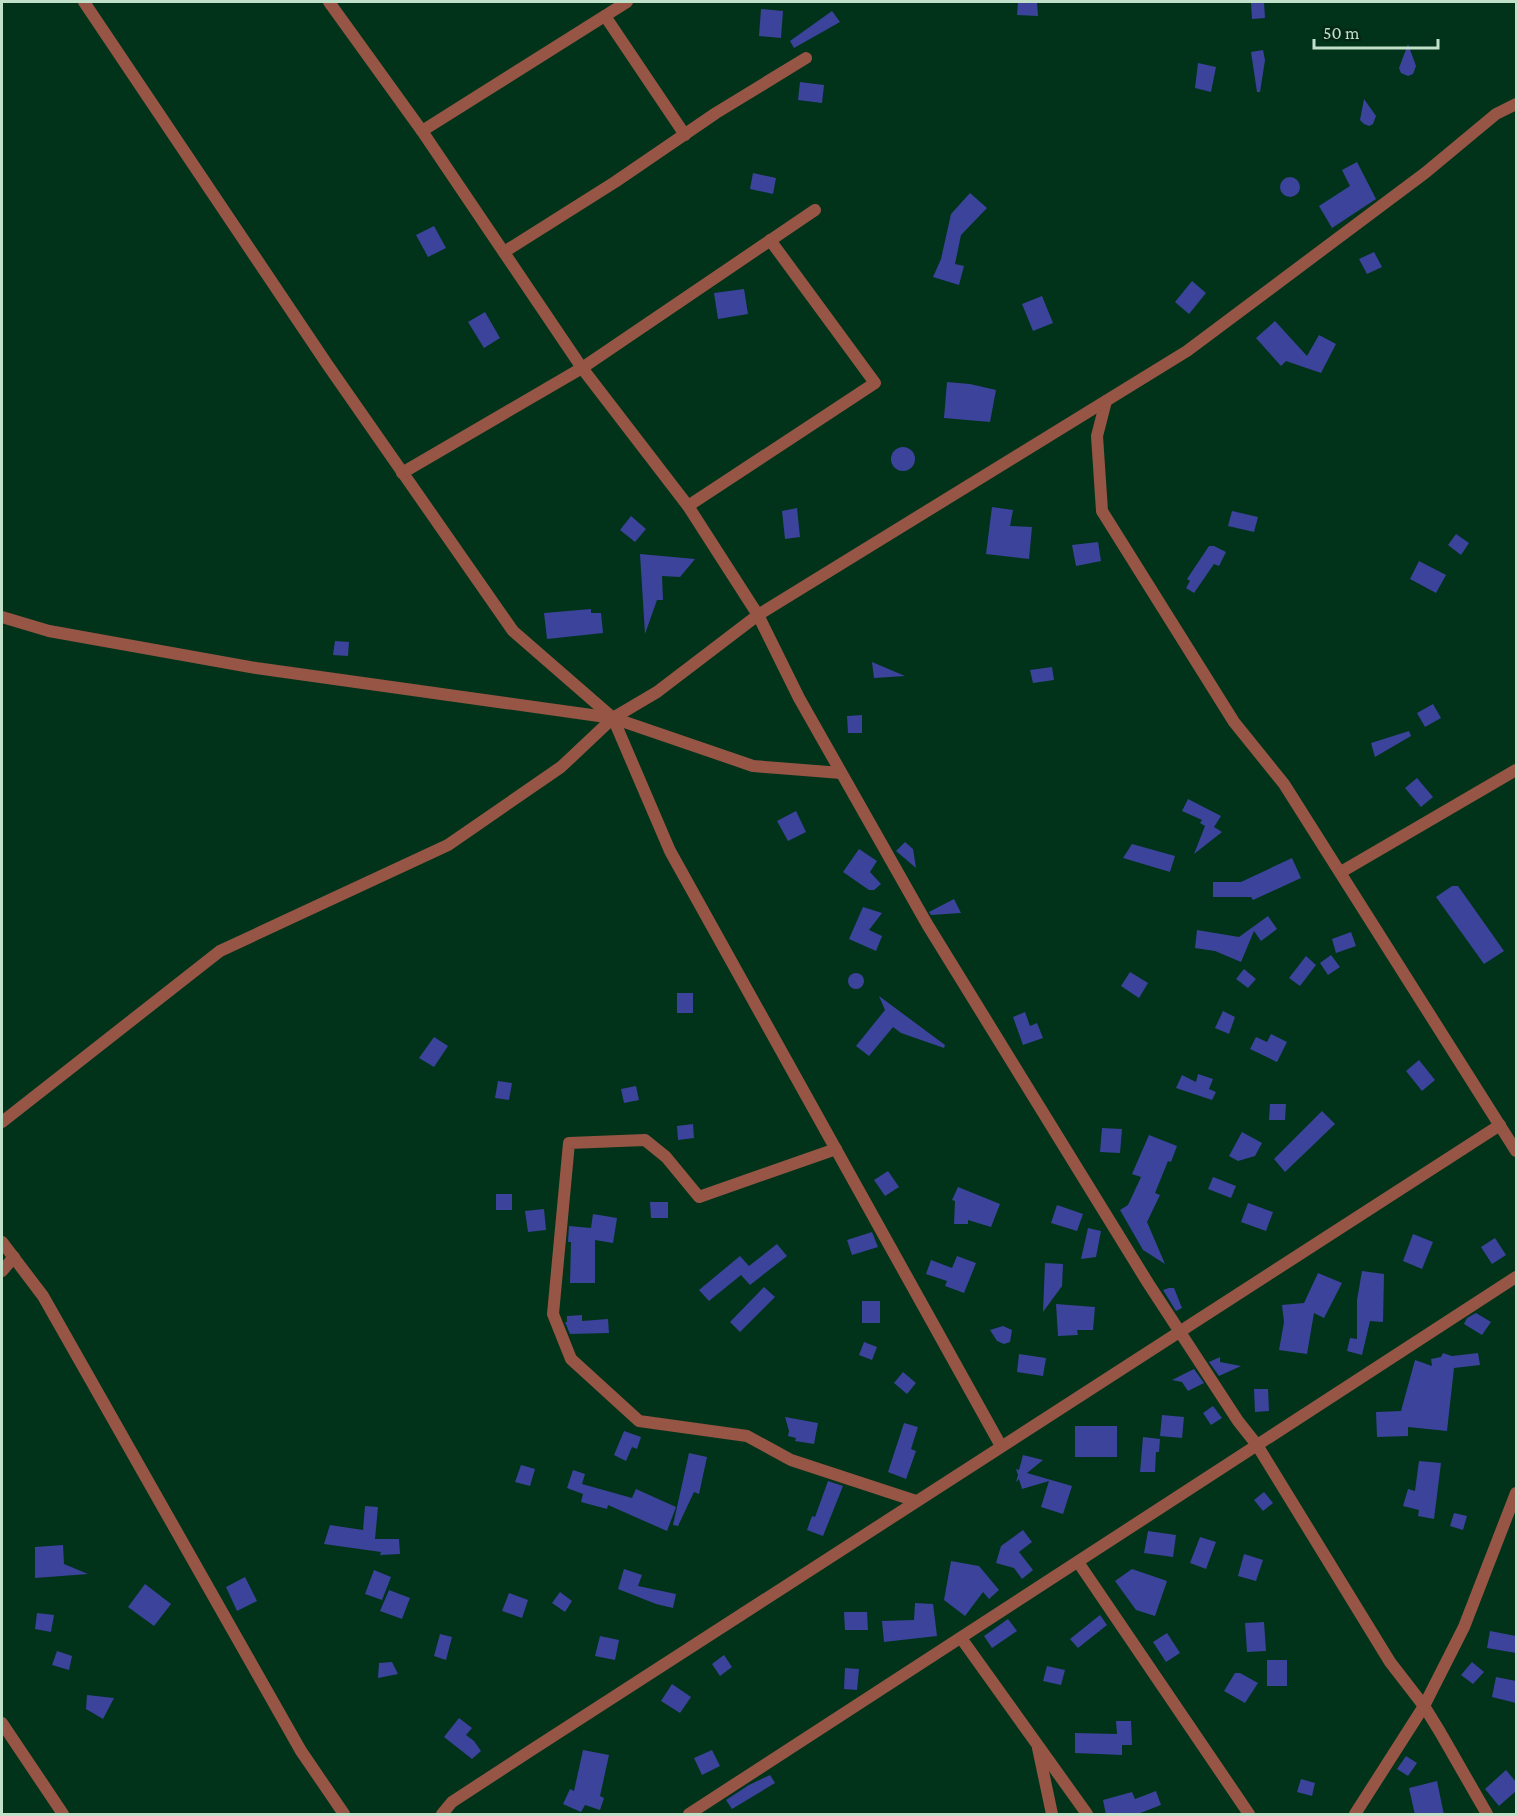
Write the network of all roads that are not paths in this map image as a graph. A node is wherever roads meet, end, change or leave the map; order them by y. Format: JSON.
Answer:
{"nodes":[{"id":1,"x":84,"y":2,"type":"edge"},
{"id":2,"x":329,"y":2,"type":"edge"},
{"id":3,"x":627,"y":2,"type":"edge"},
{"id":4,"x":604,"y":16,"type":"junction"},
{"id":5,"x":806,"y":58,"type":"dead end"},
{"id":6,"x":1516,"y":104,"type":"edge"},
{"id":7,"x":422,"y":131,"type":"junction"},
{"id":8,"x":685,"y":135,"type":"junction"},
{"id":9,"x":815,"y":210,"type":"dead end"},
{"id":10,"x":770,"y":240,"type":"junction"},
{"id":11,"x":504,"y":252,"type":"junction"},
{"id":12,"x":582,"y":368,"type":"junction"},
{"id":13,"x":1106,"y":401,"type":"junction"},
{"id":14,"x":402,"y":473,"type":"junction"},
{"id":15,"x":688,"y":506,"type":"junction"},
{"id":16,"x":758,"y":615,"type":"junction"},
{"id":17,"x":2,"y":617,"type":"edge"},
{"id":18,"x":614,"y":718,"type":"junction"},
{"id":19,"x":1516,"y":770,"type":"edge"},
{"id":20,"x":841,"y":772,"type":"junction"},
{"id":21,"x":1341,"y":873,"type":"junction"},
{"id":22,"x":2,"y":1122,"type":"edge"},
{"id":23,"x":1500,"y":1125,"type":"junction"},
{"id":24,"x":836,"y":1149,"type":"junction"},
{"id":25,"x":1516,"y":1151,"type":"edge"},
{"id":26,"x":2,"y":1242,"type":"edge"},
{"id":27,"x":14,"y":1257,"type":"junction"},
{"id":28,"x":2,"y":1270,"type":"edge"},
{"id":29,"x":1516,"y":1277,"type":"edge"},
{"id":30,"x":1180,"y":1331,"type":"junction"},
{"id":31,"x":1257,"y":1445,"type":"junction"},
{"id":32,"x":1001,"y":1446,"type":"junction"},
{"id":33,"x":1516,"y":1493,"type":"edge"},
{"id":34,"x":916,"y":1501,"type":"junction"},
{"id":35,"x":1078,"y":1562,"type":"junction"},
{"id":36,"x":961,"y":1638,"type":"junction"},
{"id":37,"x":1424,"y":1706,"type":"junction"},
{"id":38,"x":2,"y":1723,"type":"edge"},
{"id":39,"x":1037,"y":1744,"type":"junction"},
{"id":40,"x":63,"y":1815,"type":"edge"},
{"id":41,"x":344,"y":1815,"type":"edge"},
{"id":42,"x":442,"y":1815,"type":"edge"},
{"id":43,"x":689,"y":1815,"type":"edge"},
{"id":44,"x":1052,"y":1815,"type":"edge"},
{"id":45,"x":1087,"y":1815,"type":"edge"},
{"id":46,"x":1249,"y":1815,"type":"edge"},
{"id":47,"x":1355,"y":1815,"type":"edge"},
{"id":48,"x":1487,"y":1815,"type":"edge"}],
"edges":[{"from":1,"to":14,"type":"street"},
{"from":2,"to":7,"type":"street"},
{"from":3,"to":4,"type":"street"},
{"from":4,"to":7,"type":"street"},
{"from":4,"to":8,"type":"street"},
{"from":5,"to":8,"type":"street"},
{"from":6,"to":13,"type":"street"},
{"from":7,"to":11,"type":"street"},
{"from":8,"to":11,"type":"street"},
{"from":9,"to":10,"type":"street"},
{"from":10,"to":12,"type":"street"},
{"from":10,"to":15,"type":"street"},
{"from":11,"to":12,"type":"street"},
{"from":12,"to":14,"type":"street"},
{"from":12,"to":15,"type":"street"},
{"from":13,"to":16,"type":"street"},
{"from":13,"to":21,"type":"street"},
{"from":14,"to":18,"type":"street"},
{"from":15,"to":16,"type":"street"},
{"from":16,"to":18,"type":"street"},
{"from":16,"to":20,"type":"street"},
{"from":17,"to":18,"type":"street"},
{"from":18,"to":20,"type":"street"},
{"from":18,"to":22,"type":"street"},
{"from":18,"to":24,"type":"street"},
{"from":19,"to":21,"type":"street"},
{"from":20,"to":30,"type":"street"},
{"from":21,"to":23,"type":"street"},
{"from":23,"to":25,"type":"street"},
{"from":23,"to":30,"type":"street"},
{"from":24,"to":32,"type":"street"},
{"from":24,"to":34,"type":"street"},
{"from":26,"to":27,"type":"street"},
{"from":27,"to":28,"type":"street"},
{"from":27,"to":41,"type":"street"},
{"from":29,"to":31,"type":"street"},
{"from":30,"to":31,"type":"street"},
{"from":30,"to":32,"type":"street"},
{"from":31,"to":35,"type":"street"},
{"from":31,"to":37,"type":"street"},
{"from":32,"to":34,"type":"street"},
{"from":33,"to":37,"type":"street"},
{"from":34,"to":42,"type":"street"},
{"from":35,"to":36,"type":"street"},
{"from":35,"to":46,"type":"street"},
{"from":36,"to":39,"type":"street"},
{"from":36,"to":43,"type":"street"},
{"from":37,"to":47,"type":"street"},
{"from":37,"to":48,"type":"street"},
{"from":38,"to":40,"type":"street"},
{"from":39,"to":44,"type":"street"},
{"from":39,"to":45,"type":"street"}]}
